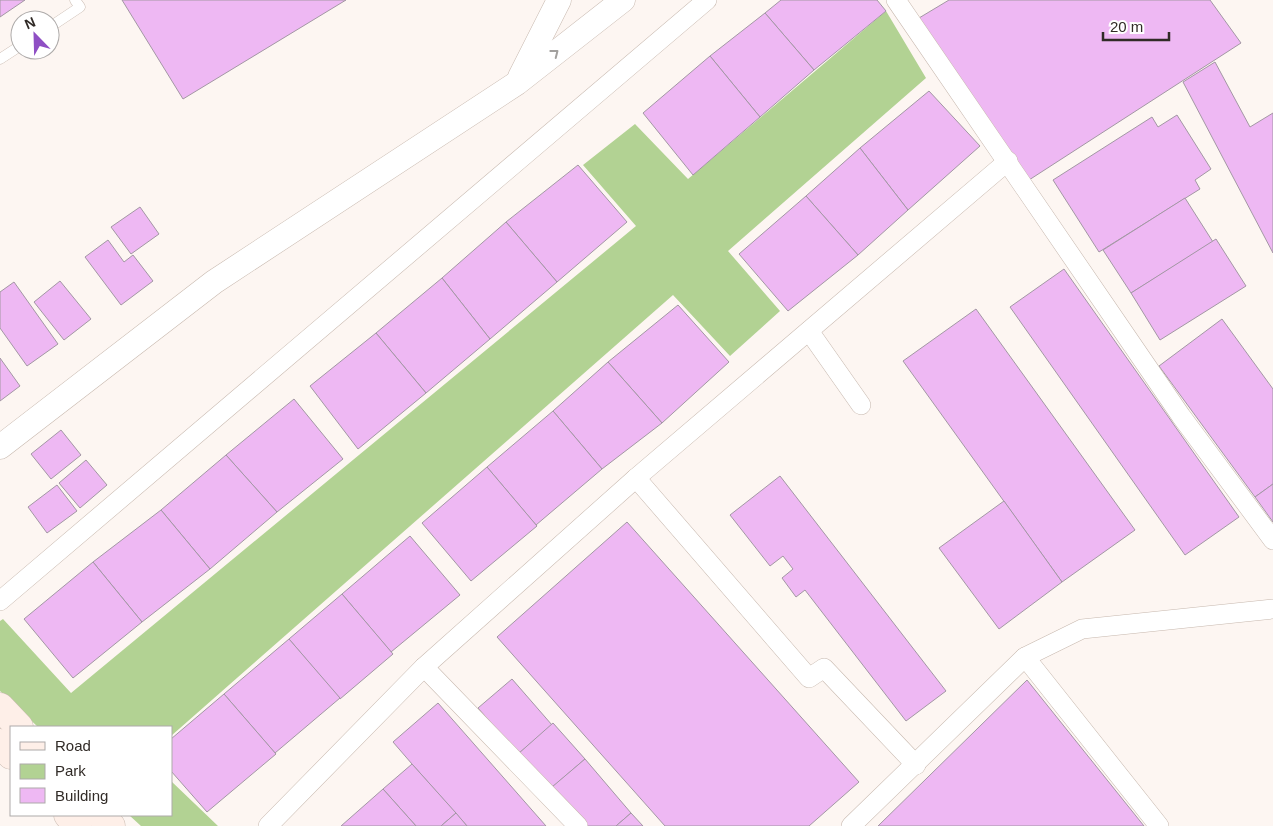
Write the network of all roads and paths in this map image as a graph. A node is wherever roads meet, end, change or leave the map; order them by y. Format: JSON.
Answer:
{"nodes":[{"id":1,"x":75,"y":0,"type":"edge"},
{"id":2,"x":559,"y":0,"type":"edge"},
{"id":3,"x":623,"y":0,"type":"edge"},
{"id":4,"x":706,"y":0,"type":"edge"},
{"id":5,"x":896,"y":0,"type":"edge"},
{"id":6,"x":60,"y":21,"type":"edge"},
{"id":7,"x":517,"y":83,"type":"junction"},
{"id":8,"x":1008,"y":161,"type":"junction"},
{"id":9,"x":809,"y":331,"type":"junction"},
{"id":10,"x":862,"y":405,"type":"dead end"},
{"id":11,"x":0,"y":447,"type":"edge"},
{"id":12,"x":636,"y":478,"type":"junction"},
{"id":13,"x":1273,"y":540,"type":"edge"},
{"id":14,"x":0,"y":601,"type":"edge"},
{"id":15,"x":1273,"y":609,"type":"edge"},
{"id":16,"x":1025,"y":657,"type":"junction"},
{"id":17,"x":424,"y":667,"type":"junction"},
{"id":18,"x":0,"y":706,"type":"edge"},
{"id":19,"x":18,"y":726,"type":"edge"},
{"id":20,"x":0,"y":743,"type":"edge"},
{"id":21,"x":10,"y":754,"type":"edge"},
{"id":22,"x":916,"y":766,"type":"junction"},
{"id":23,"x":69,"y":816,"type":"edge"},
{"id":24,"x":102,"y":816,"type":"edge"},
{"id":25,"x":78,"y":826,"type":"edge"},
{"id":26,"x":110,"y":826,"type":"edge"},
{"id":27,"x":268,"y":826,"type":"edge"},
{"id":28,"x":578,"y":826,"type":"edge"},
{"id":29,"x":851,"y":826,"type":"edge"},
{"id":30,"x":1159,"y":826,"type":"edge"}],
"edges":[{"from":1,"to":6,"type":"lane"},
{"from":2,"to":7,"type":"street"},
{"from":7,"to":3,"type":"street","one_way":true},
{"from":4,"to":14,"type":"street"},
{"from":5,"to":8,"type":"street"},
{"from":7,"to":11,"type":"street"},
{"from":8,"to":9,"type":"street"},
{"from":8,"to":13,"type":"street"},
{"from":9,"to":10,"type":"street"},
{"from":9,"to":12,"type":"street"},
{"from":12,"to":17,"type":"street"},
{"from":12,"to":22,"type":"street"},
{"from":15,"to":16,"type":"street"},
{"from":16,"to":22,"type":"street"},
{"from":16,"to":30,"type":"street"},
{"from":17,"to":27,"type":"street"},
{"from":17,"to":28,"type":"street"},
{"from":18,"to":19,"type":"main road"},
{"from":20,"to":21,"type":"main road"},
{"from":22,"to":29,"type":"street"},
{"from":23,"to":25,"type":"main road"},
{"from":24,"to":26,"type":"main road"}]}
